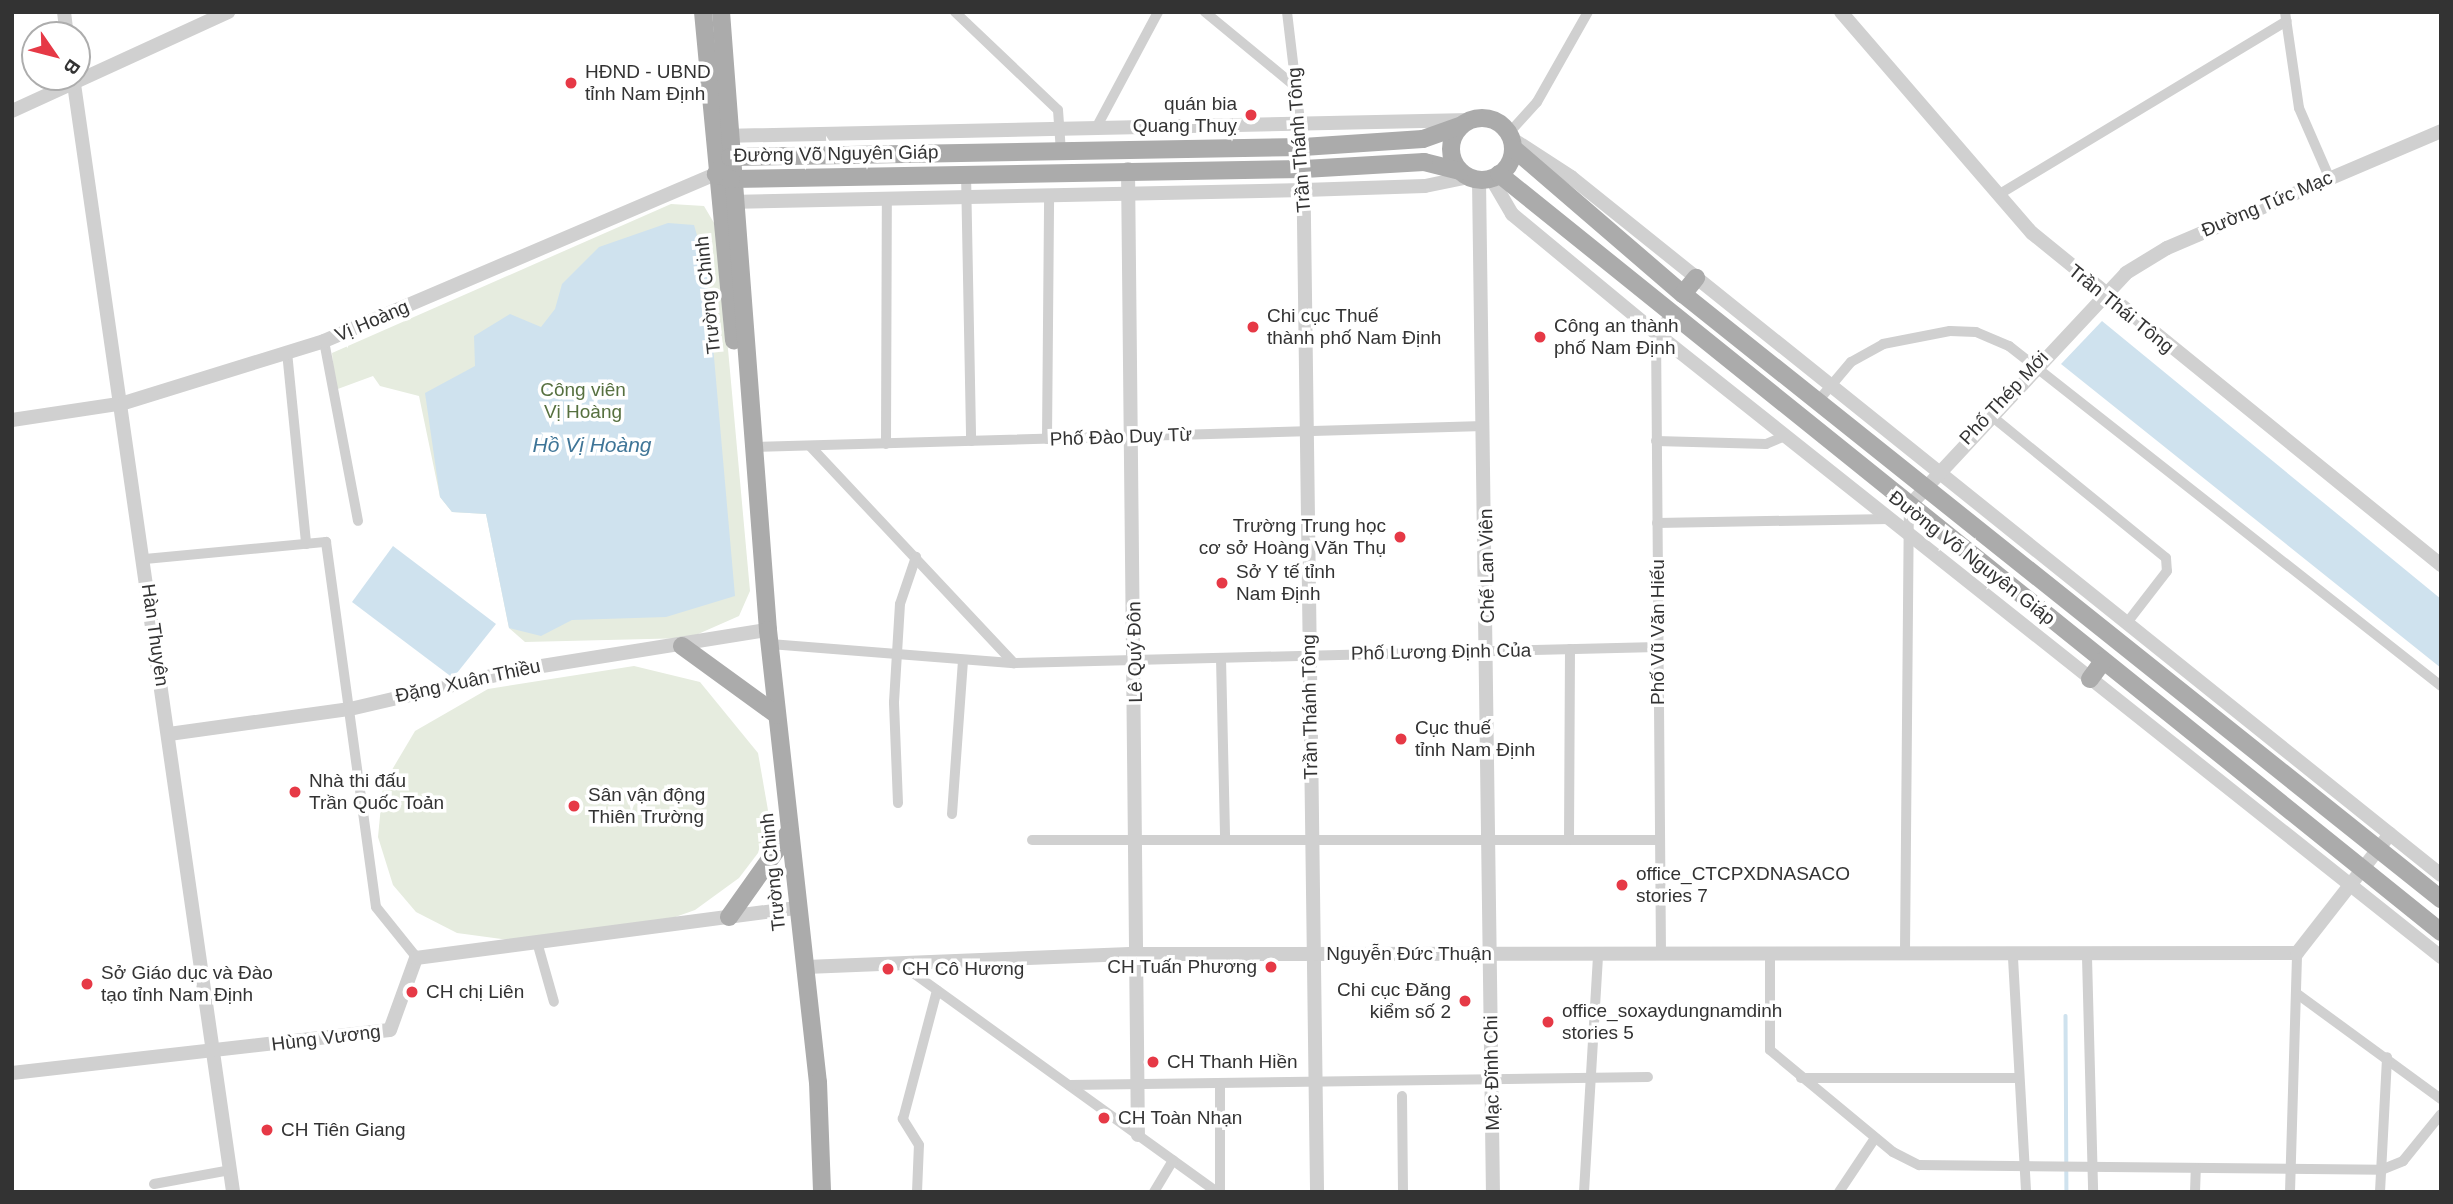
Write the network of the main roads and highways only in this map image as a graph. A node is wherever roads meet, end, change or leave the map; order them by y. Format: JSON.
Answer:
{"nodes":[{"id":1,"x":703,"y":12,"type":"edge"},
{"id":2,"x":721,"y":12,"type":"edge"},
{"id":3,"x":1466,"y":122,"type":"junction"},
{"id":4,"x":721,"y":136,"type":"junction"},
{"id":5,"x":1511,"y":140,"type":"junction"},
{"id":6,"x":730,"y":157,"type":"junction"},
{"id":7,"x":1480,"y":176,"type":"junction"},
{"id":8,"x":724,"y":177,"type":"junction"},
{"id":9,"x":726,"y":202,"type":"junction"},
{"id":10,"x":1696,"y":278,"type":"road end"},
{"id":11,"x":1683,"y":294,"type":"junction"},
{"id":12,"x":763,"y":572,"type":"junction"},
{"id":13,"x":682,"y":646,"type":"road end"},
{"id":14,"x":2103,"y":661,"type":"junction"},
{"id":15,"x":2090,"y":679,"type":"road end"},
{"id":16,"x":777,"y":715,"type":"junction"},
{"id":17,"x":790,"y":831,"type":"junction"},
{"id":18,"x":2441,"y":899,"type":"edge"},
{"id":19,"x":729,"y":917,"type":"road end"},
{"id":20,"x":2441,"y":932,"type":"edge"},
{"id":21,"x":818,"y":1082,"type":"junction"},
{"id":22,"x":822,"y":1192,"type":"edge"},
{"id":23,"x":834,"y":1192,"type":"edge"}],
"edges":[{"from":1,"to":4,"type":"main road","name":"Trường Chinh"},
{"from":2,"to":4,"type":"main road","name":"Trường Chinh"},
{"from":3,"to":5,"type":"main road","name":"Đường Võ Nguyên Giáp"},
{"from":3,"to":6,"type":"main road","name":"Đường Võ Nguyên Giáp"},
{"from":3,"to":7,"type":"main road"},
{"from":4,"to":6,"type":"main road","name":"Trường Chinh"},
{"from":4,"to":8,"type":"main road","name":"Trường Chinh"},
{"from":5,"to":7,"type":"main road"},
{"from":5,"to":11,"type":"main road","name":"Đường Võ Nguyên Giáp"},
{"from":6,"to":8,"type":"main road","name":"Trường Chinh"},
{"from":7,"to":8,"type":"main road","name":"Đường Võ Nguyên Giáp"},
{"from":7,"to":14,"type":"main road","name":"Đường Võ Nguyên Giáp"},
{"from":8,"to":9,"type":"main road","name":"Trường Chinh"},
{"from":9,"to":12,"type":"main road","name":"Trường Chinh"},
{"from":9,"to":12,"type":"main road","name":"Trường Chinh"},
{"from":10,"to":11,"type":"main road"},
{"from":11,"to":18,"type":"main road","name":"Đường Võ Nguyên Giáp"},
{"from":12,"to":16,"type":"main road","name":"Trường Chinh"},
{"from":13,"to":16,"type":"main road"},
{"from":14,"to":15,"type":"main road"},
{"from":14,"to":20,"type":"main road","name":"Đường Võ Nguyên Giáp"},
{"from":16,"to":17,"type":"main road","name":"Trường Chinh"},
{"from":17,"to":19,"type":"main road"},
{"from":17,"to":21,"type":"main road","name":"Trường Chinh"},
{"from":21,"to":22,"type":"main road","name":"Trường Chinh"},
{"from":21,"to":23,"type":"main road","name":"Trường Chinh"}]}
